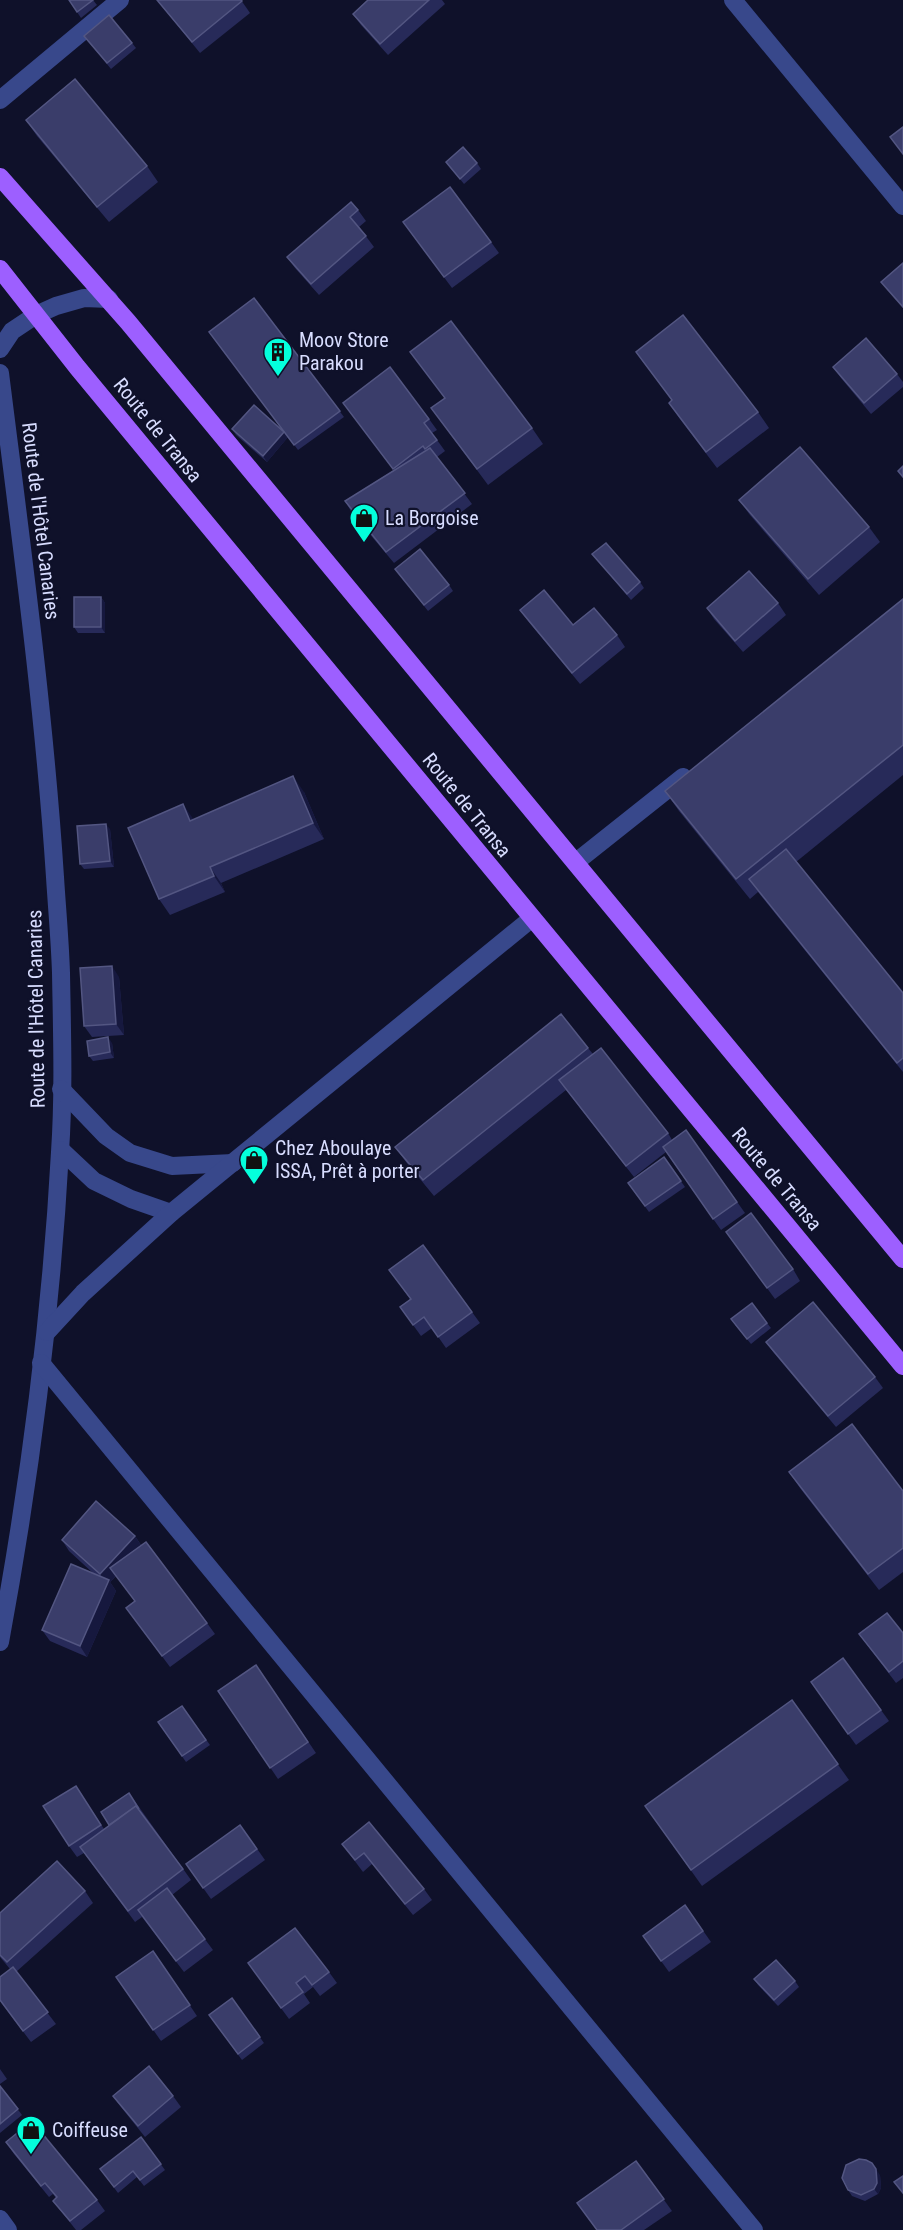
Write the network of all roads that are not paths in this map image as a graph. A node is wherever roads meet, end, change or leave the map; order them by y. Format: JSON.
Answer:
{"nodes":[{"id":1,"x":120,"y":0,"type":"edge"},
{"id":2,"x":733,"y":0,"type":"edge"},
{"id":3,"x":0,"y":100,"type":"edge"},
{"id":4,"x":0,"y":177,"type":"edge"},
{"id":5,"x":903,"y":206,"type":"edge"},
{"id":6,"x":0,"y":269,"type":"edge"},
{"id":7,"x":109,"y":299,"type":"junction"},
{"id":8,"x":36,"y":315,"type":"junction"},
{"id":9,"x":0,"y":349,"type":"edge"},
{"id":10,"x":0,"y":373,"type":"edge"},
{"id":11,"x":698,"y":765,"type":"edge"},
{"id":12,"x":576,"y":862,"type":"junction"},
{"id":13,"x":531,"y":919,"type":"junction"},
{"id":14,"x":61,"y":1089,"type":"junction"},
{"id":15,"x":61,"y":1149,"type":"junction"},
{"id":16,"x":233,"y":1163,"type":"junction"},
{"id":17,"x":171,"y":1213,"type":"junction"},
{"id":18,"x":903,"y":1259,"type":"edge"},
{"id":19,"x":47,"y":1332,"type":"junction"},
{"id":20,"x":41,"y":1363,"type":"junction"},
{"id":21,"x":903,"y":1366,"type":"edge"},
{"id":22,"x":0,"y":1642,"type":"edge"},
{"id":23,"x":0,"y":2219,"type":"edge"},
{"id":24,"x":9,"y":2230,"type":"edge"},
{"id":25,"x":754,"y":2230,"type":"edge"}],
"edges":[{"from":1,"to":3,"type":"street"},
{"from":2,"to":5,"type":"street"},
{"from":4,"to":7,"type":"main road"},
{"from":6,"to":8,"type":"main road","name":"Route de Transa"},
{"from":7,"to":8,"type":"street"},
{"from":7,"to":12,"type":"main road"},
{"from":8,"to":9,"type":"street"},
{"from":8,"to":13,"type":"main road","name":"Route de Transa"},
{"from":10,"to":14,"type":"street","name":"Route de l'Hôtel Canaries"},
{"from":11,"to":12,"type":"street"},
{"from":12,"to":18,"type":"main road"},
{"from":13,"to":16,"type":"street"},
{"from":13,"to":21,"type":"main road","name":"Route de Transa"},
{"from":14,"to":15,"type":"street","name":"Route de l'Hôtel Canaries"},
{"from":14,"to":16,"type":"street"},
{"from":15,"to":17,"type":"street"},
{"from":15,"to":19,"type":"street","name":"Route de l'Hôtel Canaries"},
{"from":16,"to":17,"type":"street"},
{"from":17,"to":19,"type":"street"},
{"from":19,"to":20,"type":"street","name":"Route de l'Hôtel Canaries"},
{"from":20,"to":22,"type":"street","name":"Route de l'Hôtel Canaries"},
{"from":20,"to":25,"type":"street"},
{"from":23,"to":24,"type":"street"}]}
